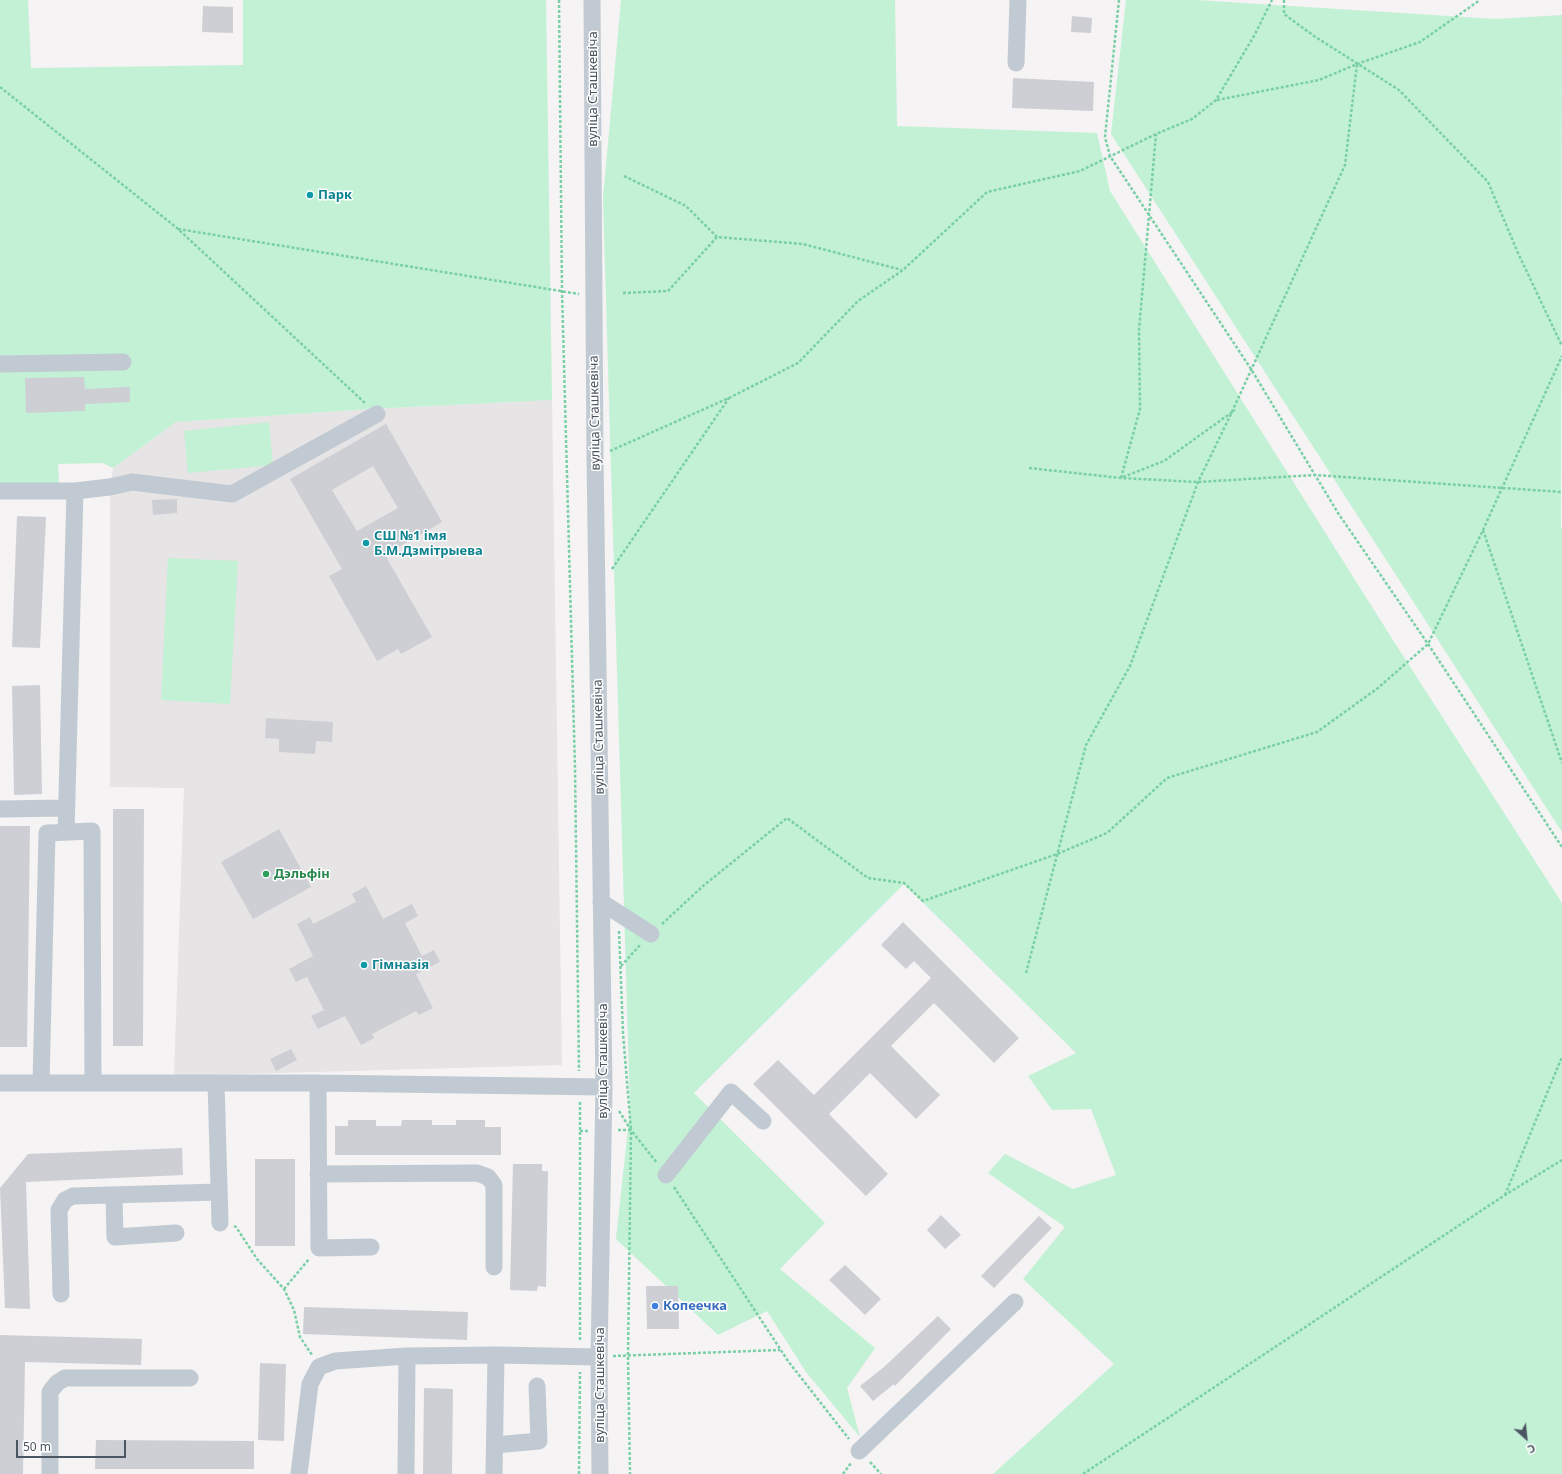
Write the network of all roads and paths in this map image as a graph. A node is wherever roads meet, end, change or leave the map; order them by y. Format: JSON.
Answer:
{"nodes":[{"id":1,"x":559,"y":0,"type":"edge"},
{"id":2,"x":592,"y":0,"type":"edge"},
{"id":3,"x":1018,"y":0,"type":"edge"},
{"id":4,"x":1119,"y":0,"type":"edge"},
{"id":5,"x":1272,"y":0,"type":"edge"},
{"id":6,"x":1284,"y":0,"type":"edge"},
{"id":7,"x":1480,"y":0,"type":"edge"},
{"id":8,"x":1016,"y":63,"type":"dead end"},
{"id":9,"x":1357,"y":64,"type":"junction"},
{"id":10,"x":0,"y":87,"type":"edge"},
{"id":11,"x":1216,"y":100,"type":"junction"},
{"id":12,"x":1156,"y":134,"type":"junction"},
{"id":13,"x":1110,"y":156,"type":"junction"},
{"id":14,"x":624,"y":176,"type":"dead end"},
{"id":15,"x":1149,"y":216,"type":"junction"},
{"id":16,"x":177,"y":228,"type":"junction"},
{"id":17,"x":717,"y":237,"type":"junction"},
{"id":18,"x":903,"y":270,"type":"junction"},
{"id":19,"x":562,"y":291,"type":"junction"},
{"id":20,"x":623,"y":293,"type":"dead end"},
{"id":21,"x":594,"y":297,"type":"junction"},
{"id":22,"x":1562,"y":346,"type":"edge"},
{"id":23,"x":1562,"y":356,"type":"edge"},
{"id":24,"x":123,"y":362,"type":"dead end"},
{"id":25,"x":0,"y":364,"type":"edge"},
{"id":26,"x":1251,"y":369,"type":"junction"},
{"id":27,"x":730,"y":398,"type":"junction"},
{"id":28,"x":1235,"y":410,"type":"dead end"},
{"id":29,"x":377,"y":414,"type":"joint"},
{"id":30,"x":1231,"y":414,"type":"junction"},
{"id":31,"x":605,"y":454,"type":"dead end"},
{"id":32,"x":1029,"y":468,"type":"dead end"},
{"id":33,"x":1315,"y":476,"type":"junction"},
{"id":34,"x":1121,"y":478,"type":"junction"},
{"id":35,"x":1198,"y":482,"type":"junction"},
{"id":36,"x":1501,"y":488,"type":"junction"},
{"id":37,"x":0,"y":491,"type":"edge"},
{"id":38,"x":75,"y":492,"type":"junction"},
{"id":39,"x":1562,"y":492,"type":"edge"},
{"id":40,"x":1483,"y":530,"type":"junction"},
{"id":41,"x":608,"y":575,"type":"dead end"},
{"id":42,"x":1428,"y":644,"type":"junction"},
{"id":43,"x":1562,"y":763,"type":"edge"},
{"id":44,"x":66,"y":808,"type":"junction"},
{"id":45,"x":0,"y":809,"type":"edge"},
{"id":46,"x":66,"y":832,"type":"junction"},
{"id":47,"x":1562,"y":847,"type":"edge"},
{"id":48,"x":1057,"y":854,"type":"junction"},
{"id":49,"x":601,"y":902,"type":"junction"},
{"id":50,"x":619,"y":913,"type":"junction"},
{"id":51,"x":651,"y":934,"type":"junction"},
{"id":52,"x":621,"y":966,"type":"junction"},
{"id":53,"x":1026,"y":973,"type":"dead end"},
{"id":54,"x":1562,"y":1057,"type":"edge"},
{"id":55,"x":0,"y":1083,"type":"edge"},
{"id":56,"x":41,"y":1083,"type":"junction"},
{"id":57,"x":93,"y":1083,"type":"junction"},
{"id":58,"x":216,"y":1083,"type":"junction"},
{"id":59,"x":318,"y":1083,"type":"junction"},
{"id":60,"x":580,"y":1087,"type":"junction"},
{"id":61,"x":604,"y":1087,"type":"junction"},
{"id":62,"x":763,"y":1121,"type":"dead end"},
{"id":63,"x":603,"y":1130,"type":"junction"},
{"id":64,"x":631,"y":1130,"type":"junction"},
{"id":65,"x":580,"y":1131,"type":"junction"},
{"id":66,"x":1562,"y":1160,"type":"edge"},
{"id":67,"x":318,"y":1174,"type":"junction"},
{"id":68,"x":666,"y":1175,"type":"junction"},
{"id":69,"x":219,"y":1192,"type":"junction"},
{"id":70,"x":114,"y":1195,"type":"junction"},
{"id":71,"x":1505,"y":1195,"type":"junction"},
{"id":72,"x":220,"y":1223,"type":"joint"},
{"id":73,"x":176,"y":1233,"type":"dead end"},
{"id":74,"x":371,"y":1247,"type":"dead end"},
{"id":75,"x":318,"y":1248,"type":"junction"},
{"id":76,"x":494,"y":1268,"type":"dead end"},
{"id":77,"x":284,"y":1289,"type":"junction"},
{"id":78,"x":61,"y":1294,"type":"dead end"},
{"id":79,"x":1015,"y":1302,"type":"dead end"},
{"id":80,"x":780,"y":1350,"type":"junction"},
{"id":81,"x":496,"y":1355,"type":"junction"},
{"id":82,"x":407,"y":1356,"type":"junction"},
{"id":83,"x":580,"y":1356,"type":"junction"},
{"id":84,"x":628,"y":1356,"type":"junction"},
{"id":85,"x":599,"y":1357,"type":"junction"},
{"id":86,"x":319,"y":1367,"type":"junction"},
{"id":87,"x":190,"y":1378,"type":"dead end"},
{"id":88,"x":536,"y":1386,"type":"dead end"},
{"id":89,"x":495,"y":1445,"type":"junction"},
{"id":90,"x":860,"y":1451,"type":"junction"},
{"id":91,"x":50,"y":1474,"type":"edge"},
{"id":92,"x":299,"y":1474,"type":"edge"},
{"id":93,"x":406,"y":1474,"type":"edge"},
{"id":94,"x":494,"y":1474,"type":"edge"},
{"id":95,"x":579,"y":1474,"type":"edge"},
{"id":96,"x":600,"y":1474,"type":"edge"},
{"id":97,"x":630,"y":1474,"type":"edge"},
{"id":98,"x":881,"y":1474,"type":"edge"},
{"id":99,"x":1082,"y":1474,"type":"edge"}],
"edges":[{"from":1,"to":19,"type":"path"},
{"from":2,"to":21,"type":"street","name":"вуліца Сташкевіча"},
{"from":3,"to":8,"type":"street"},
{"from":4,"to":13,"type":"path"},
{"from":5,"to":11,"type":"path"},
{"from":6,"to":9,"type":"path"},
{"from":7,"to":9,"type":"path"},
{"from":9,"to":11,"type":"path"},
{"from":9,"to":22,"type":"path"},
{"from":9,"to":26,"type":"path"},
{"from":10,"to":16,"type":"path"},
{"from":11,"to":12,"type":"path"},
{"from":12,"to":13,"type":"path"},
{"from":12,"to":15,"type":"path"},
{"from":13,"to":15,"type":"path"},
{"from":13,"to":18,"type":"path"},
{"from":14,"to":17,"type":"path"},
{"from":15,"to":26,"type":"path"},
{"from":15,"to":34,"type":"path"},
{"from":16,"to":19,"type":"path"},
{"from":16,"to":29,"type":"path"},
{"from":17,"to":18,"type":"path"},
{"from":17,"to":20,"type":"path"},
{"from":18,"to":27,"type":"path"},
{"from":19,"to":21,"type":"path"},
{"from":19,"to":60,"type":"path"},
{"from":21,"to":49,"type":"street","name":"вуліца Сташкевіча"},
{"from":23,"to":36,"type":"path"},
{"from":24,"to":25,"type":"street"},
{"from":26,"to":30,"type":"path"},
{"from":26,"to":33,"type":"path"},
{"from":27,"to":31,"type":"path"},
{"from":27,"to":41,"type":"path"},
{"from":28,"to":30,"type":"path"},
{"from":29,"to":38,"type":"street"},
{"from":30,"to":34,"type":"path"},
{"from":30,"to":35,"type":"path"},
{"from":32,"to":34,"type":"path"},
{"from":33,"to":35,"type":"path"},
{"from":33,"to":36,"type":"path"},
{"from":33,"to":42,"type":"path"},
{"from":34,"to":35,"type":"path"},
{"from":35,"to":48,"type":"path"},
{"from":36,"to":39,"type":"path"},
{"from":36,"to":40,"type":"path"},
{"from":37,"to":38,"type":"street"},
{"from":38,"to":44,"type":"street"},
{"from":40,"to":42,"type":"path"},
{"from":40,"to":43,"type":"path"},
{"from":42,"to":47,"type":"path"},
{"from":42,"to":48,"type":"path"},
{"from":44,"to":45,"type":"street"},
{"from":44,"to":46,"type":"street"},
{"from":46,"to":56,"type":"street"},
{"from":46,"to":57,"type":"street"},
{"from":48,"to":51,"type":"path"},
{"from":48,"to":53,"type":"path"},
{"from":49,"to":50,"type":"street"},
{"from":49,"to":61,"type":"street","name":"вуліца Сташкевіча"},
{"from":50,"to":51,"type":"street"},
{"from":50,"to":52,"type":"path"},
{"from":51,"to":52,"type":"path"},
{"from":52,"to":64,"type":"path"},
{"from":54,"to":71,"type":"path"},
{"from":55,"to":56,"type":"street"},
{"from":56,"to":57,"type":"street"},
{"from":57,"to":58,"type":"street"},
{"from":58,"to":59,"type":"street"},
{"from":58,"to":69,"type":"street"},
{"from":59,"to":60,"type":"street"},
{"from":59,"to":67,"type":"street"},
{"from":60,"to":61,"type":"street"},
{"from":60,"to":65,"type":"path"},
{"from":61,"to":63,"type":"street","name":"вуліца Сташкевіча"},
{"from":62,"to":68,"type":"street"},
{"from":63,"to":64,"type":"path"},
{"from":63,"to":65,"type":"path"},
{"from":63,"to":85,"type":"street","name":"вуліца Сташкевіча"},
{"from":64,"to":68,"type":"path"},
{"from":64,"to":84,"type":"path"},
{"from":65,"to":83,"type":"path"},
{"from":66,"to":71,"type":"path"},
{"from":67,"to":75,"type":"street"},
{"from":67,"to":76,"type":"street"},
{"from":68,"to":80,"type":"path"},
{"from":69,"to":70,"type":"street"},
{"from":69,"to":72,"type":"street"},
{"from":70,"to":73,"type":"street"},
{"from":70,"to":78,"type":"street"},
{"from":71,"to":99,"type":"path"},
{"from":72,"to":77,"type":"path"},
{"from":74,"to":75,"type":"street"},
{"from":75,"to":77,"type":"path"},
{"from":77,"to":86,"type":"path"},
{"from":79,"to":90,"type":"street"},
{"from":80,"to":84,"type":"path"},
{"from":80,"to":90,"type":"path"},
{"from":81,"to":82,"type":"street"},
{"from":81,"to":83,"type":"street"},
{"from":81,"to":89,"type":"street"},
{"from":82,"to":86,"type":"street"},
{"from":82,"to":93,"type":"street"},
{"from":83,"to":85,"type":"street"},
{"from":83,"to":95,"type":"path"},
{"from":84,"to":85,"type":"path"},
{"from":84,"to":97,"type":"path"},
{"from":85,"to":96,"type":"street","name":"вуліца Сташкевіча"},
{"from":86,"to":92,"type":"street"},
{"from":87,"to":91,"type":"street"},
{"from":88,"to":89,"type":"street"},
{"from":89,"to":94,"type":"street"},
{"from":90,"to":98,"type":"path"}]}
